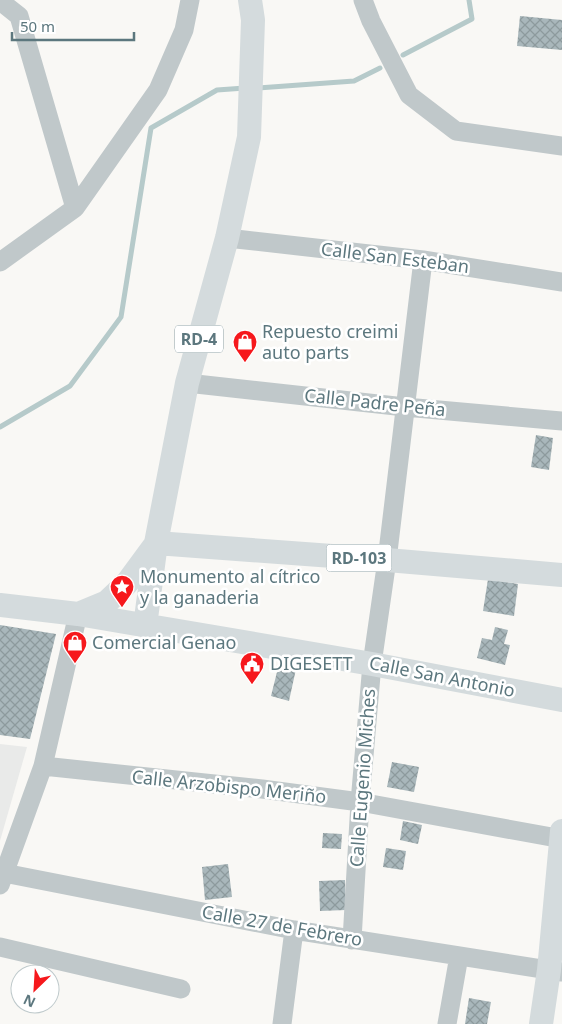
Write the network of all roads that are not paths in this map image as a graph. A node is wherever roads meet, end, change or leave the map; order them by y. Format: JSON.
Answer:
{"nodes":[{"id":1,"x":190,"y":0,"type":"edge"},
{"id":2,"x":363,"y":0,"type":"edge"},
{"id":3,"x":0,"y":1,"type":"edge"},
{"id":4,"x":251,"y":10,"type":"edge"},
{"id":5,"x":562,"y":146,"type":"edge"},
{"id":6,"x":75,"y":208,"type":"junction"},
{"id":7,"x":227,"y":238,"type":"junction"},
{"id":8,"x":423,"y":260,"type":"junction"},
{"id":9,"x":0,"y":262,"type":"edge"},
{"id":10,"x":562,"y":282,"type":"edge"},
{"id":11,"x":188,"y":383,"type":"junction"},
{"id":12,"x":405,"y":407,"type":"junction"},
{"id":13,"x":562,"y":421,"type":"edge"},
{"id":14,"x":156,"y":543,"type":"junction"},
{"id":15,"x":387,"y":560,"type":"junction"},
{"id":16,"x":562,"y":575,"type":"edge"},
{"id":17,"x":0,"y":605,"type":"edge"},
{"id":18,"x":78,"y":614,"type":"junction"},
{"id":19,"x":145,"y":626,"type":"junction"},
{"id":20,"x":372,"y":664,"type":"junction"},
{"id":21,"x":562,"y":700,"type":"edge"},
{"id":22,"x":43,"y":766,"type":"junction"},
{"id":23,"x":360,"y":802,"type":"junction"},
{"id":24,"x":562,"y":836,"type":"edge"},
{"id":25,"x":2,"y":879,"type":"edge"},
{"id":26,"x":294,"y":930,"type":"junction"},
{"id":27,"x":352,"y":940,"type":"junction"},
{"id":28,"x":0,"y":947,"type":"edge"},
{"id":29,"x":459,"y":956,"type":"junction"},
{"id":30,"x":555,"y":971,"type":"edge"},
{"id":31,"x":181,"y":989,"type":"dead end"},
{"id":32,"x":282,"y":1024,"type":"edge"},
{"id":33,"x":447,"y":1024,"type":"edge"},
{"id":34,"x":540,"y":1024,"type":"edge"}],
"edges":[{"from":1,"to":6,"type":"street"},
{"from":2,"to":5,"type":"street"},
{"from":3,"to":6,"type":"street"},
{"from":4,"to":7,"type":"main road","number":"RD-4"},
{"from":6,"to":9,"type":"street"},
{"from":7,"to":8,"type":"street","name":"Calle San Esteban"},
{"from":7,"to":11,"type":"main road","number":"RD-4"},
{"from":8,"to":10,"type":"street","name":"Calle San Esteban"},
{"from":8,"to":12,"type":"street","name":"Calle Eugenio Miches"},
{"from":11,"to":12,"type":"street","name":"Calle Padre Peña"},
{"from":11,"to":14,"type":"main road","number":"RD-4"},
{"from":12,"to":13,"type":"street","name":"Calle Padre Peña"},
{"from":12,"to":15,"type":"street","name":"Calle Eugenio Miches"},
{"from":14,"to":15,"type":"main road","number":"RD-103"},
{"from":14,"to":18,"type":"main road","number":"RD-4"},
{"from":14,"to":19,"type":"main road","number":"RD-4"},
{"from":15,"to":16,"type":"main road","number":"RD-103"},
{"from":15,"to":20,"type":"street","name":"Calle Eugenio Miches"},
{"from":17,"to":18,"type":"main road","number":"RD-4"},
{"from":18,"to":19,"type":"main road","number":"RD-4"},
{"from":18,"to":22,"type":"street"},
{"from":19,"to":20,"type":"main road","name":"Calle San Antonio"},
{"from":20,"to":21,"type":"main road","name":"Calle San Antonio"},
{"from":20,"to":23,"type":"street","name":"Calle Eugenio Miches"},
{"from":22,"to":23,"type":"street","name":"Calle Arzobispo Meriño"},
{"from":22,"to":25,"type":"street"},
{"from":23,"to":24,"type":"street","name":"Calle Arzobispo Meriño"},
{"from":23,"to":27,"type":"street","name":"Calle Eugenio Miches"},
{"from":24,"to":30,"type":"main road"},
{"from":25,"to":26,"type":"street","name":"Calle 27 de Febrero"},
{"from":26,"to":27,"type":"street","name":"Calle 27 de Febrero"},
{"from":26,"to":32,"type":"street"},
{"from":27,"to":29,"type":"street","name":"Calle 27 de Febrero"},
{"from":28,"to":31,"type":"street"},
{"from":29,"to":30,"type":"street","name":"Calle 27 de Febrero"},
{"from":29,"to":33,"type":"street"},
{"from":30,"to":34,"type":"main road"}]}
